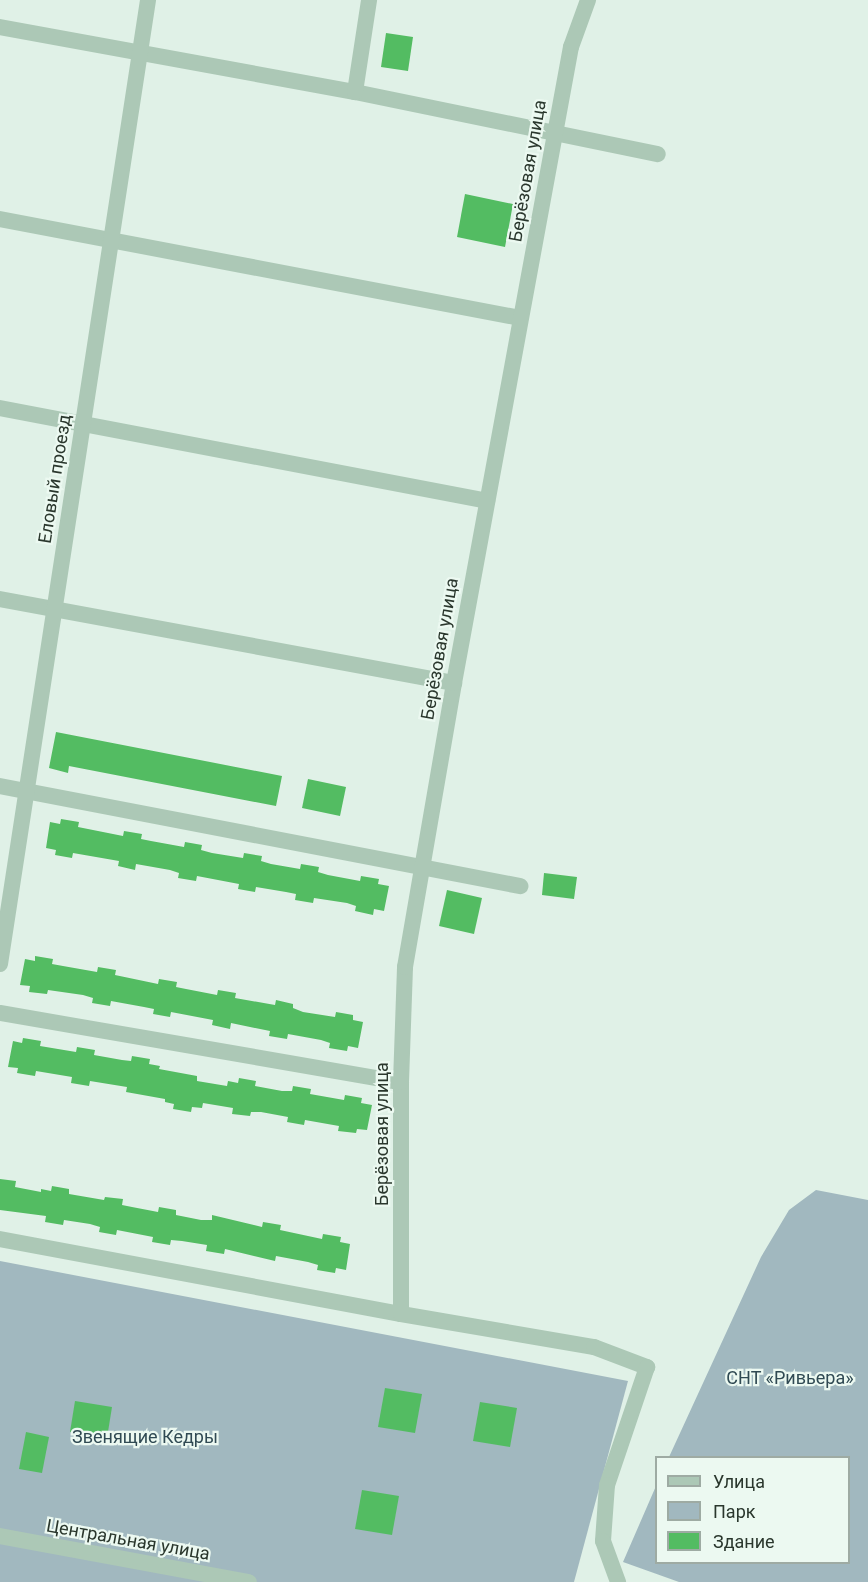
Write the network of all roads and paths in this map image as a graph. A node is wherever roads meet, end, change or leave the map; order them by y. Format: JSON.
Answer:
{"nodes":[{"id":1,"x":148,"y":0,"type":"edge"},
{"id":2,"x":369,"y":0,"type":"edge"},
{"id":3,"x":588,"y":0,"type":"edge"},
{"id":4,"x":0,"y":27,"type":"edge"},
{"id":5,"x":141,"y":51,"type":"junction"},
{"id":6,"x":355,"y":92,"type":"junction"},
{"id":7,"x":555,"y":132,"type":"junction"},
{"id":8,"x":658,"y":154,"type":"dead end"},
{"id":9,"x":0,"y":219,"type":"edge"},
{"id":10,"x":111,"y":239,"type":"junction"},
{"id":11,"x":520,"y":318,"type":"junction"},
{"id":12,"x":0,"y":408,"type":"edge"},
{"id":13,"x":84,"y":424,"type":"junction"},
{"id":14,"x":488,"y":501,"type":"junction"},
{"id":15,"x":0,"y":599,"type":"edge"},
{"id":16,"x":54,"y":610,"type":"junction"},
{"id":17,"x":454,"y":683,"type":"junction"},
{"id":18,"x":0,"y":786,"type":"edge"},
{"id":19,"x":27,"y":791,"type":"junction"},
{"id":20,"x":422,"y":867,"type":"junction"},
{"id":21,"x":520,"y":886,"type":"dead end"},
{"id":22,"x":0,"y":964,"type":"edge"},
{"id":23,"x":0,"y":1013,"type":"edge"},
{"id":24,"x":401,"y":1082,"type":"junction"},
{"id":25,"x":0,"y":1239,"type":"edge"},
{"id":26,"x":401,"y":1314,"type":"junction"},
{"id":27,"x":0,"y":1536,"type":"edge"},
{"id":28,"x":249,"y":1582,"type":"edge"},
{"id":29,"x":618,"y":1582,"type":"edge"}],
"edges":[{"from":1,"to":5,"type":"street","name":"Еловый проезд"},
{"from":2,"to":6,"type":"street"},
{"from":3,"to":7,"type":"street","name":"Берёзовая улица"},
{"from":4,"to":5,"type":"street"},
{"from":5,"to":6,"type":"street"},
{"from":5,"to":10,"type":"street","name":"Еловый проезд"},
{"from":6,"to":7,"type":"street"},
{"from":7,"to":8,"type":"street"},
{"from":7,"to":11,"type":"street","name":"Берёзовая улица"},
{"from":9,"to":10,"type":"street"},
{"from":10,"to":11,"type":"street"},
{"from":10,"to":13,"type":"street","name":"Еловый проезд"},
{"from":11,"to":14,"type":"street","name":"Берёзовая улица"},
{"from":12,"to":13,"type":"street"},
{"from":13,"to":14,"type":"street"},
{"from":13,"to":16,"type":"street","name":"Еловый проезд"},
{"from":14,"to":17,"type":"street","name":"Берёзовая улица"},
{"from":15,"to":16,"type":"street"},
{"from":16,"to":17,"type":"street"},
{"from":16,"to":19,"type":"street","name":"Еловый проезд"},
{"from":17,"to":20,"type":"street","name":"Берёзовая улица"},
{"from":18,"to":19,"type":"street"},
{"from":19,"to":20,"type":"street"},
{"from":19,"to":22,"type":"street","name":"Еловый проезд"},
{"from":20,"to":21,"type":"street"},
{"from":20,"to":24,"type":"street","name":"Берёзовая улица"},
{"from":23,"to":24,"type":"street"},
{"from":24,"to":26,"type":"street","name":"Берёзовая улица"},
{"from":25,"to":26,"type":"street"},
{"from":26,"to":29,"type":"street"},
{"from":27,"to":28,"type":"street","name":"Центральная улица"}]}
